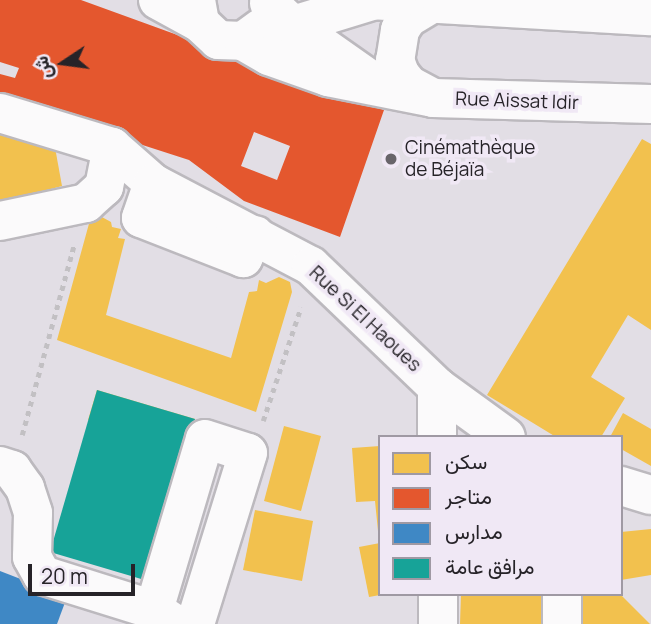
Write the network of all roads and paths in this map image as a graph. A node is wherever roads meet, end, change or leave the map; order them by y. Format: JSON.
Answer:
{"nodes":[{"id":1,"x":158,"y":0,"type":"edge"},
{"id":2,"x":371,"y":0,"type":"edge"},
{"id":3,"x":433,"y":3,"type":"junction"},
{"id":4,"x":198,"y":12,"type":"edge"},
{"id":5,"x":651,"y":16,"type":"edge"},
{"id":6,"x":266,"y":21,"type":"edge"},
{"id":7,"x":384,"y":89,"type":"junction"},
{"id":8,"x":433,"y":98,"type":"junction"},
{"id":9,"x":651,"y":104,"type":"edge"},
{"id":10,"x":0,"y":113,"type":"edge"},
{"id":11,"x":111,"y":146,"type":"junction"},
{"id":12,"x":86,"y":203,"type":"junction"},
{"id":13,"x":0,"y":221,"type":"edge"},
{"id":14,"x":311,"y":266,"type":"junction"},
{"id":15,"x":437,"y":387,"type":"junction"},
{"id":16,"x":437,"y":435,"type":"edge"},
{"id":17,"x":503,"y":435,"type":"edge"},
{"id":18,"x":248,"y":453,"type":"junction"},
{"id":19,"x":6,"y":468,"type":"edge"},
{"id":20,"x":623,"y":487,"type":"edge"},
{"id":21,"x":651,"y":495,"type":"edge"},
{"id":22,"x":438,"y":596,"type":"edge"},
{"id":23,"x":562,"y":596,"type":"edge"},
{"id":24,"x":164,"y":617,"type":"edge"},
{"id":25,"x":195,"y":624,"type":"edge"},
{"id":26,"x":438,"y":624,"type":"edge"},
{"id":27,"x":562,"y":624,"type":"edge"}],
"edges":[{"from":1,"to":4,"type":"main road"},
{"from":2,"to":3,"type":"main road"},
{"from":2,"to":6,"type":"main road"},
{"from":3,"to":5,"type":"main road"},
{"from":3,"to":8,"type":"main road"},
{"from":4,"to":6,"type":"main road"},
{"from":6,"to":7,"type":"main road","name":"Rue Aissat Idir"},
{"from":6,"to":7,"type":"main road","name":"Rue Aissat Idir"},
{"from":7,"to":8,"type":"main road","name":"Rue Aissat Idir"},
{"from":8,"to":9,"type":"main road","name":"Rue Aissat Idir"},
{"from":10,"to":11,"type":"main road","name":"Rue Si El Haoues"},
{"from":11,"to":12,"type":"main road"},
{"from":11,"to":14,"type":"main road","name":"Rue Si El Haoues"},
{"from":12,"to":13,"type":"main road"},
{"from":12,"to":19,"type":"path"},
{"from":14,"to":15,"type":"main road","name":"Rue Si El Haoues"},
{"from":14,"to":18,"type":"path"},
{"from":15,"to":16,"type":"main road"},
{"from":15,"to":17,"type":"main road","name":"Rue Si El Haoues"},
{"from":18,"to":24,"type":"main road"},
{"from":18,"to":25,"type":"main road"},
{"from":19,"to":24,"type":"main road"},
{"from":20,"to":21,"type":"main road"},
{"from":22,"to":26,"type":"main road"},
{"from":23,"to":27,"type":"main road"}]}
